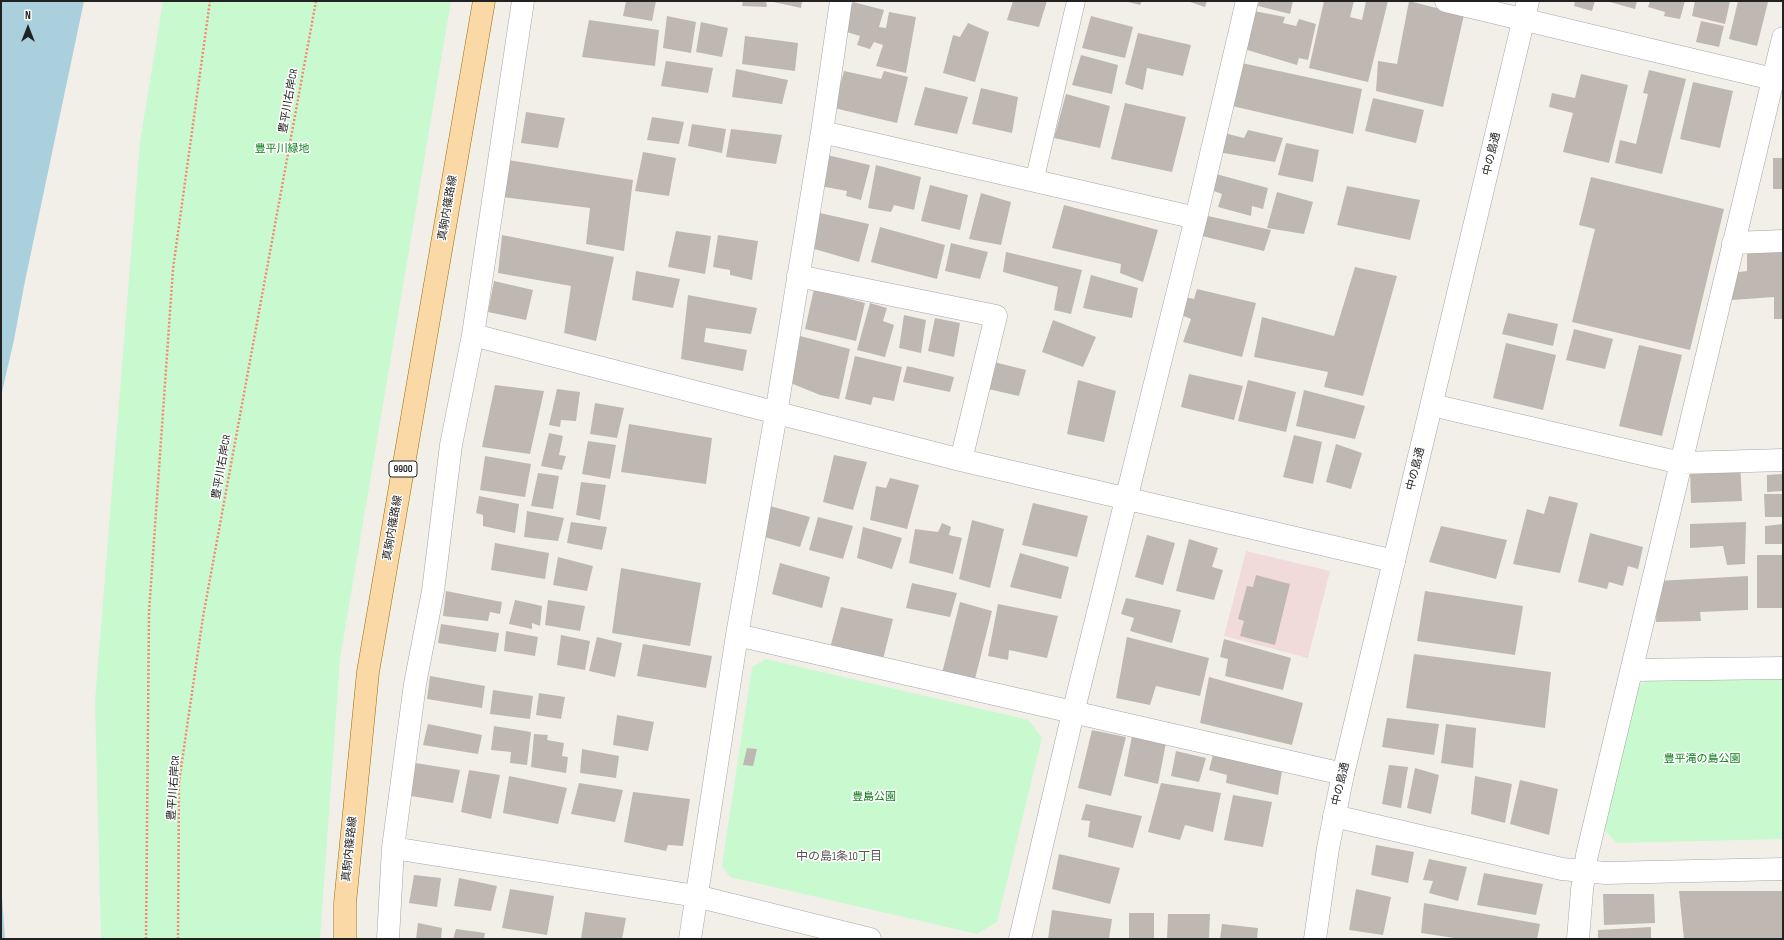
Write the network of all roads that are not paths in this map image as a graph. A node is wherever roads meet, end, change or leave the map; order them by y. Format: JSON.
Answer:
{"nodes":[{"id":1,"x":484,"y":1,"type":"edge"},
{"id":2,"x":523,"y":1,"type":"edge"},
{"id":3,"x":841,"y":1,"type":"edge"},
{"id":4,"x":1076,"y":1,"type":"edge"},
{"id":5,"x":1246,"y":1,"type":"edge"},
{"id":6,"x":1446,"y":1,"type":"edge"},
{"id":7,"x":1526,"y":10,"type":"edge"},
{"id":8,"x":1783,"y":38,"type":"edge"},
{"id":9,"x":1773,"y":79,"type":"junction"},
{"id":10,"x":822,"y":132,"type":"junction"},
{"id":11,"x":1034,"y":182,"type":"junction"},
{"id":12,"x":1196,"y":218,"type":"junction"},
{"id":13,"x":1783,"y":241,"type":"edge"},
{"id":14,"x":1733,"y":243,"type":"junction"},
{"id":15,"x":798,"y":276,"type":"junction"},
{"id":16,"x":473,"y":336,"type":"junction"},
{"id":17,"x":1432,"y":405,"type":"junction"},
{"id":18,"x":776,"y":414,"type":"junction"},
{"id":19,"x":960,"y":460,"type":"junction"},
{"id":20,"x":1783,"y":460,"type":"edge"},
{"id":21,"x":1681,"y":463,"type":"junction"},
{"id":22,"x":1127,"y":500,"type":"junction"},
{"id":23,"x":1394,"y":561,"type":"junction"},
{"id":24,"x":737,"y":635,"type":"junction"},
{"id":25,"x":1783,"y":668,"type":"edge"},
{"id":26,"x":1632,"y":670,"type":"junction"},
{"id":27,"x":1074,"y":713,"type":"junction"},
{"id":28,"x":1343,"y":774,"type":"junction"},
{"id":29,"x":1334,"y":816,"type":"junction"},
{"id":30,"x":393,"y":848,"type":"junction"},
{"id":31,"x":1783,"y":869,"type":"edge"},
{"id":32,"x":1585,"y":871,"type":"junction"},
{"id":33,"x":696,"y":896,"type":"junction"},
{"id":34,"x":345,"y":939,"type":"edge"},
{"id":35,"x":388,"y":939,"type":"edge"},
{"id":36,"x":690,"y":939,"type":"edge"},
{"id":37,"x":870,"y":939,"type":"edge"},
{"id":38,"x":1020,"y":939,"type":"edge"},
{"id":39,"x":1314,"y":939,"type":"edge"},
{"id":40,"x":1578,"y":939,"type":"edge"}],
"edges":[{"from":1,"to":34,"type":"main road","name":"真駒内篠路線","number":"9900"},
{"from":2,"to":16,"type":"street"},
{"from":3,"to":10,"type":"street"},
{"from":4,"to":11,"type":"lane"},
{"from":5,"to":12,"type":"street"},
{"from":6,"to":7,"type":"street"},
{"from":7,"to":9,"type":"street"},
{"from":7,"to":17,"type":"street","name":"中の島通"},
{"from":8,"to":9,"type":"street"},
{"from":9,"to":14,"type":"street"},
{"from":10,"to":11,"type":"street"},
{"from":10,"to":15,"type":"street"},
{"from":11,"to":12,"type":"street"},
{"from":12,"to":22,"type":"street"},
{"from":13,"to":14,"type":"street"},
{"from":14,"to":21,"type":"street"},
{"from":15,"to":18,"type":"street"},
{"from":15,"to":19,"type":"street"},
{"from":16,"to":18,"type":"street"},
{"from":16,"to":30,"type":"street"},
{"from":17,"to":21,"type":"street"},
{"from":17,"to":23,"type":"street","name":"中の島通"},
{"from":18,"to":19,"type":"street"},
{"from":18,"to":24,"type":"street"},
{"from":19,"to":22,"type":"street"},
{"from":20,"to":21,"type":"street"},
{"from":21,"to":26,"type":"street"},
{"from":22,"to":23,"type":"street"},
{"from":22,"to":27,"type":"street"},
{"from":23,"to":28,"type":"street","name":"中の島通"},
{"from":24,"to":27,"type":"street"},
{"from":24,"to":33,"type":"street"},
{"from":25,"to":26,"type":"street"},
{"from":26,"to":32,"type":"street"},
{"from":27,"to":28,"type":"street"},
{"from":27,"to":38,"type":"street"},
{"from":28,"to":29,"type":"street","name":"中の島通"},
{"from":29,"to":32,"type":"street"},
{"from":29,"to":39,"type":"street","name":"中の島通"},
{"from":30,"to":33,"type":"street"},
{"from":30,"to":35,"type":"street"},
{"from":31,"to":32,"type":"street"},
{"from":32,"to":40,"type":"street"},
{"from":33,"to":36,"type":"street"},
{"from":33,"to":37,"type":"street"}]}
